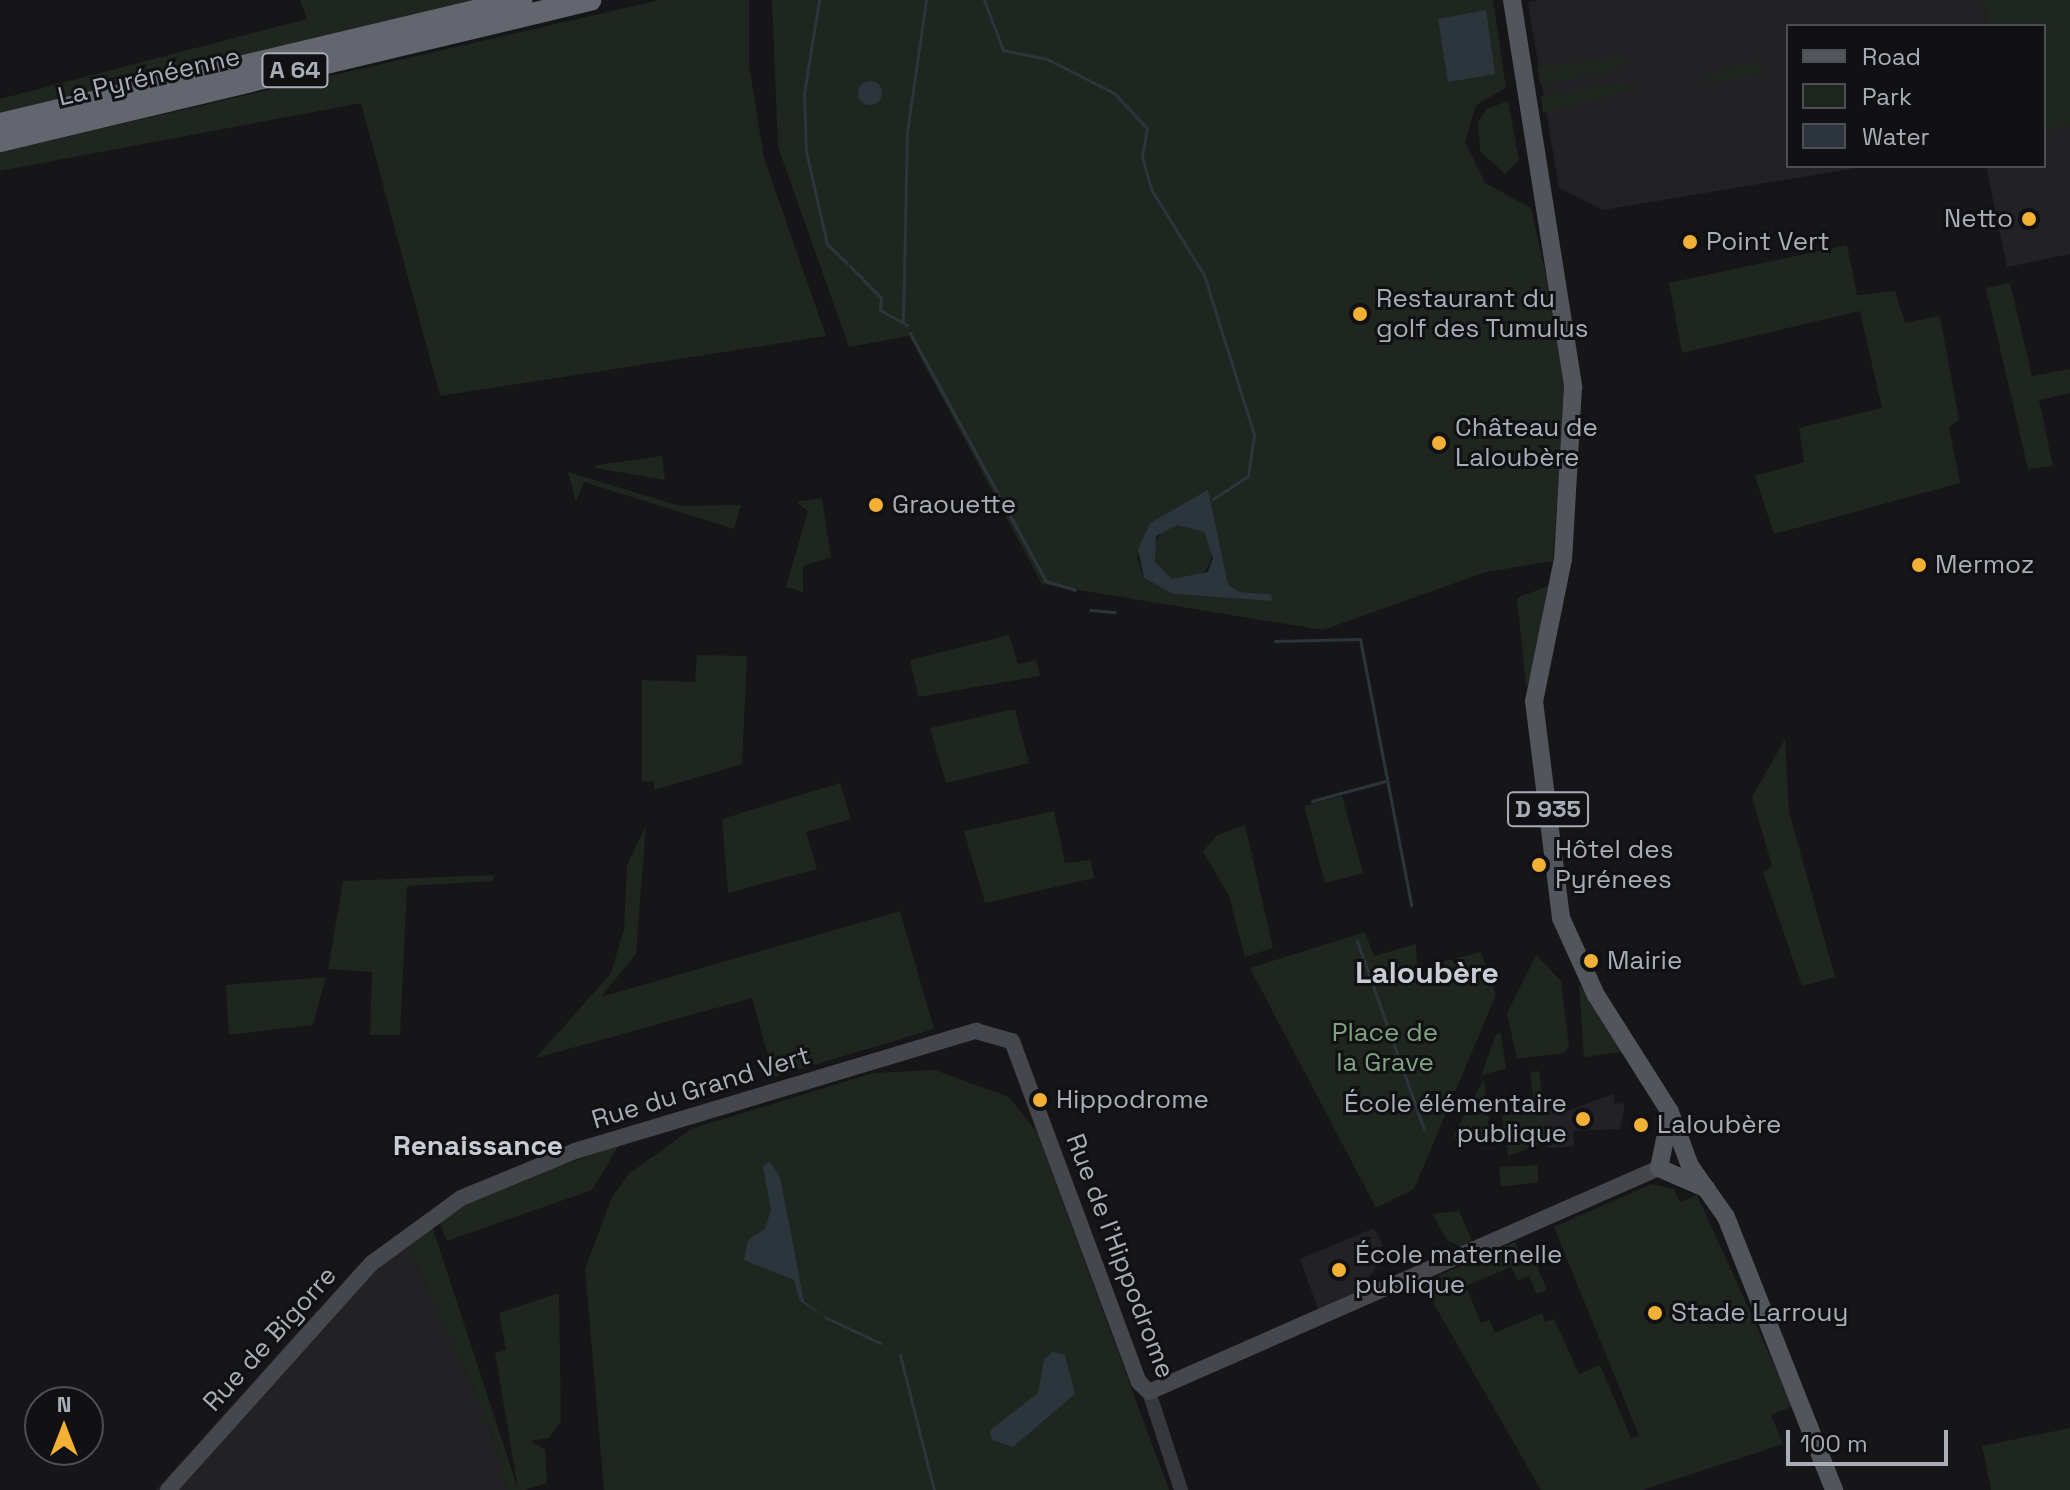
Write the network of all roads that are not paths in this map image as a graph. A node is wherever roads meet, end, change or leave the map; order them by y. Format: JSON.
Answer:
{"nodes":[{"id":1,"x":521,"y":0,"type":"edge"},
{"id":2,"x":590,"y":0,"type":"edge"},
{"id":3,"x":1512,"y":0,"type":"edge"},
{"id":4,"x":0,"y":124,"type":"edge"},
{"id":5,"x":0,"y":141,"type":"edge"},
{"id":6,"x":1012,"y":1041,"type":"joint"},
{"id":7,"x":1670,"y":1112,"type":"junction"},
{"id":8,"x":1661,"y":1161,"type":"junction"},
{"id":9,"x":1684,"y":1165,"type":"junction"},
{"id":10,"x":416,"y":1229,"type":"joint"},
{"id":11,"x":1149,"y":1392,"type":"junction"},
{"id":12,"x":168,"y":1490,"type":"edge"},
{"id":13,"x":1181,"y":1490,"type":"edge"},
{"id":14,"x":1834,"y":1490,"type":"edge"}],
"edges":[{"from":1,"to":4,"type":"highway","name":"La Pyrénéenne","number":"A 64"},
{"from":2,"to":5,"type":"highway","name":"La Pyrénéenne","number":"A 64"},
{"from":3,"to":7,"type":"main road","number":"D 935"},
{"from":6,"to":10,"type":"main road","name":"Rue du Grand Vert"},
{"from":6,"to":11,"type":"main road","name":"Rue de l'Hippodrome"},
{"from":7,"to":8,"type":"main road"},
{"from":7,"to":9,"type":"main road"},
{"from":8,"to":9,"type":"main road"},
{"from":8,"to":9,"type":"main road"},
{"from":8,"to":11,"type":"main road"},
{"from":9,"to":14,"type":"main road"},
{"from":10,"to":12,"type":"main road","name":"Rue de Bigorre"},
{"from":11,"to":13,"type":"street","name":"Rue de l'Hippodrome"}]}
